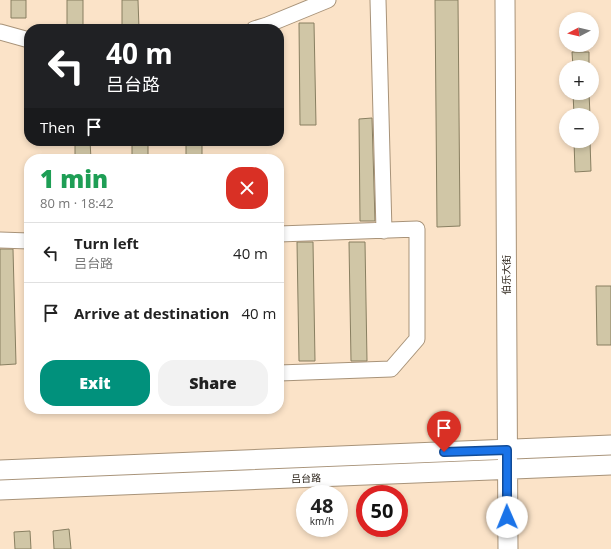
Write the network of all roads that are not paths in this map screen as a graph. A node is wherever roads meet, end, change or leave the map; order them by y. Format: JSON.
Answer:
{"nodes":[{"id":1,"x":328,"y":0,"type":"edge"},
{"id":2,"x":378,"y":0,"type":"edge"},
{"id":3,"x":505,"y":0,"type":"edge"},
{"id":4,"x":269,"y":24,"type":"edge"},
{"id":5,"x":0,"y":32,"type":"edge"},
{"id":6,"x":24,"y":39,"type":"edge"},
{"id":7,"x":384,"y":230,"type":"junction"},
{"id":8,"x":284,"y":234,"type":"edge"},
{"id":9,"x":0,"y":240,"type":"edge"},
{"id":10,"x":24,"y":241,"type":"edge"},
{"id":11,"x":284,"y":373,"type":"edge"},
{"id":12,"x":611,"y":445,"type":"edge"},
{"id":13,"x":507,"y":450,"type":"junction"},
{"id":14,"x":611,"y":465,"type":"edge"},
{"id":15,"x":0,"y":470,"type":"edge"},
{"id":16,"x":507,"y":470,"type":"junction"},
{"id":17,"x":0,"y":490,"type":"edge"},
{"id":18,"x":508,"y":549,"type":"edge"}],
"edges":[{"from":1,"to":4,"type":"street"},
{"from":2,"to":7,"type":"street"},
{"from":3,"to":13,"type":"main road","name":"伯乐大街"},
{"from":5,"to":6,"type":"street"},
{"from":7,"to":8,"type":"street"},
{"from":7,"to":11,"type":"street"},
{"from":9,"to":10,"type":"street"},
{"from":12,"to":13,"type":"main road","name":"吕台路"},
{"from":13,"to":15,"type":"main road","name":"吕台路"},
{"from":13,"to":16,"type":"main road","name":"伯乐大街"},
{"from":14,"to":16,"type":"main road","name":"吕台路"},
{"from":16,"to":17,"type":"main road","name":"吕台路"},
{"from":16,"to":18,"type":"main road","name":"伯乐大街"}]}
